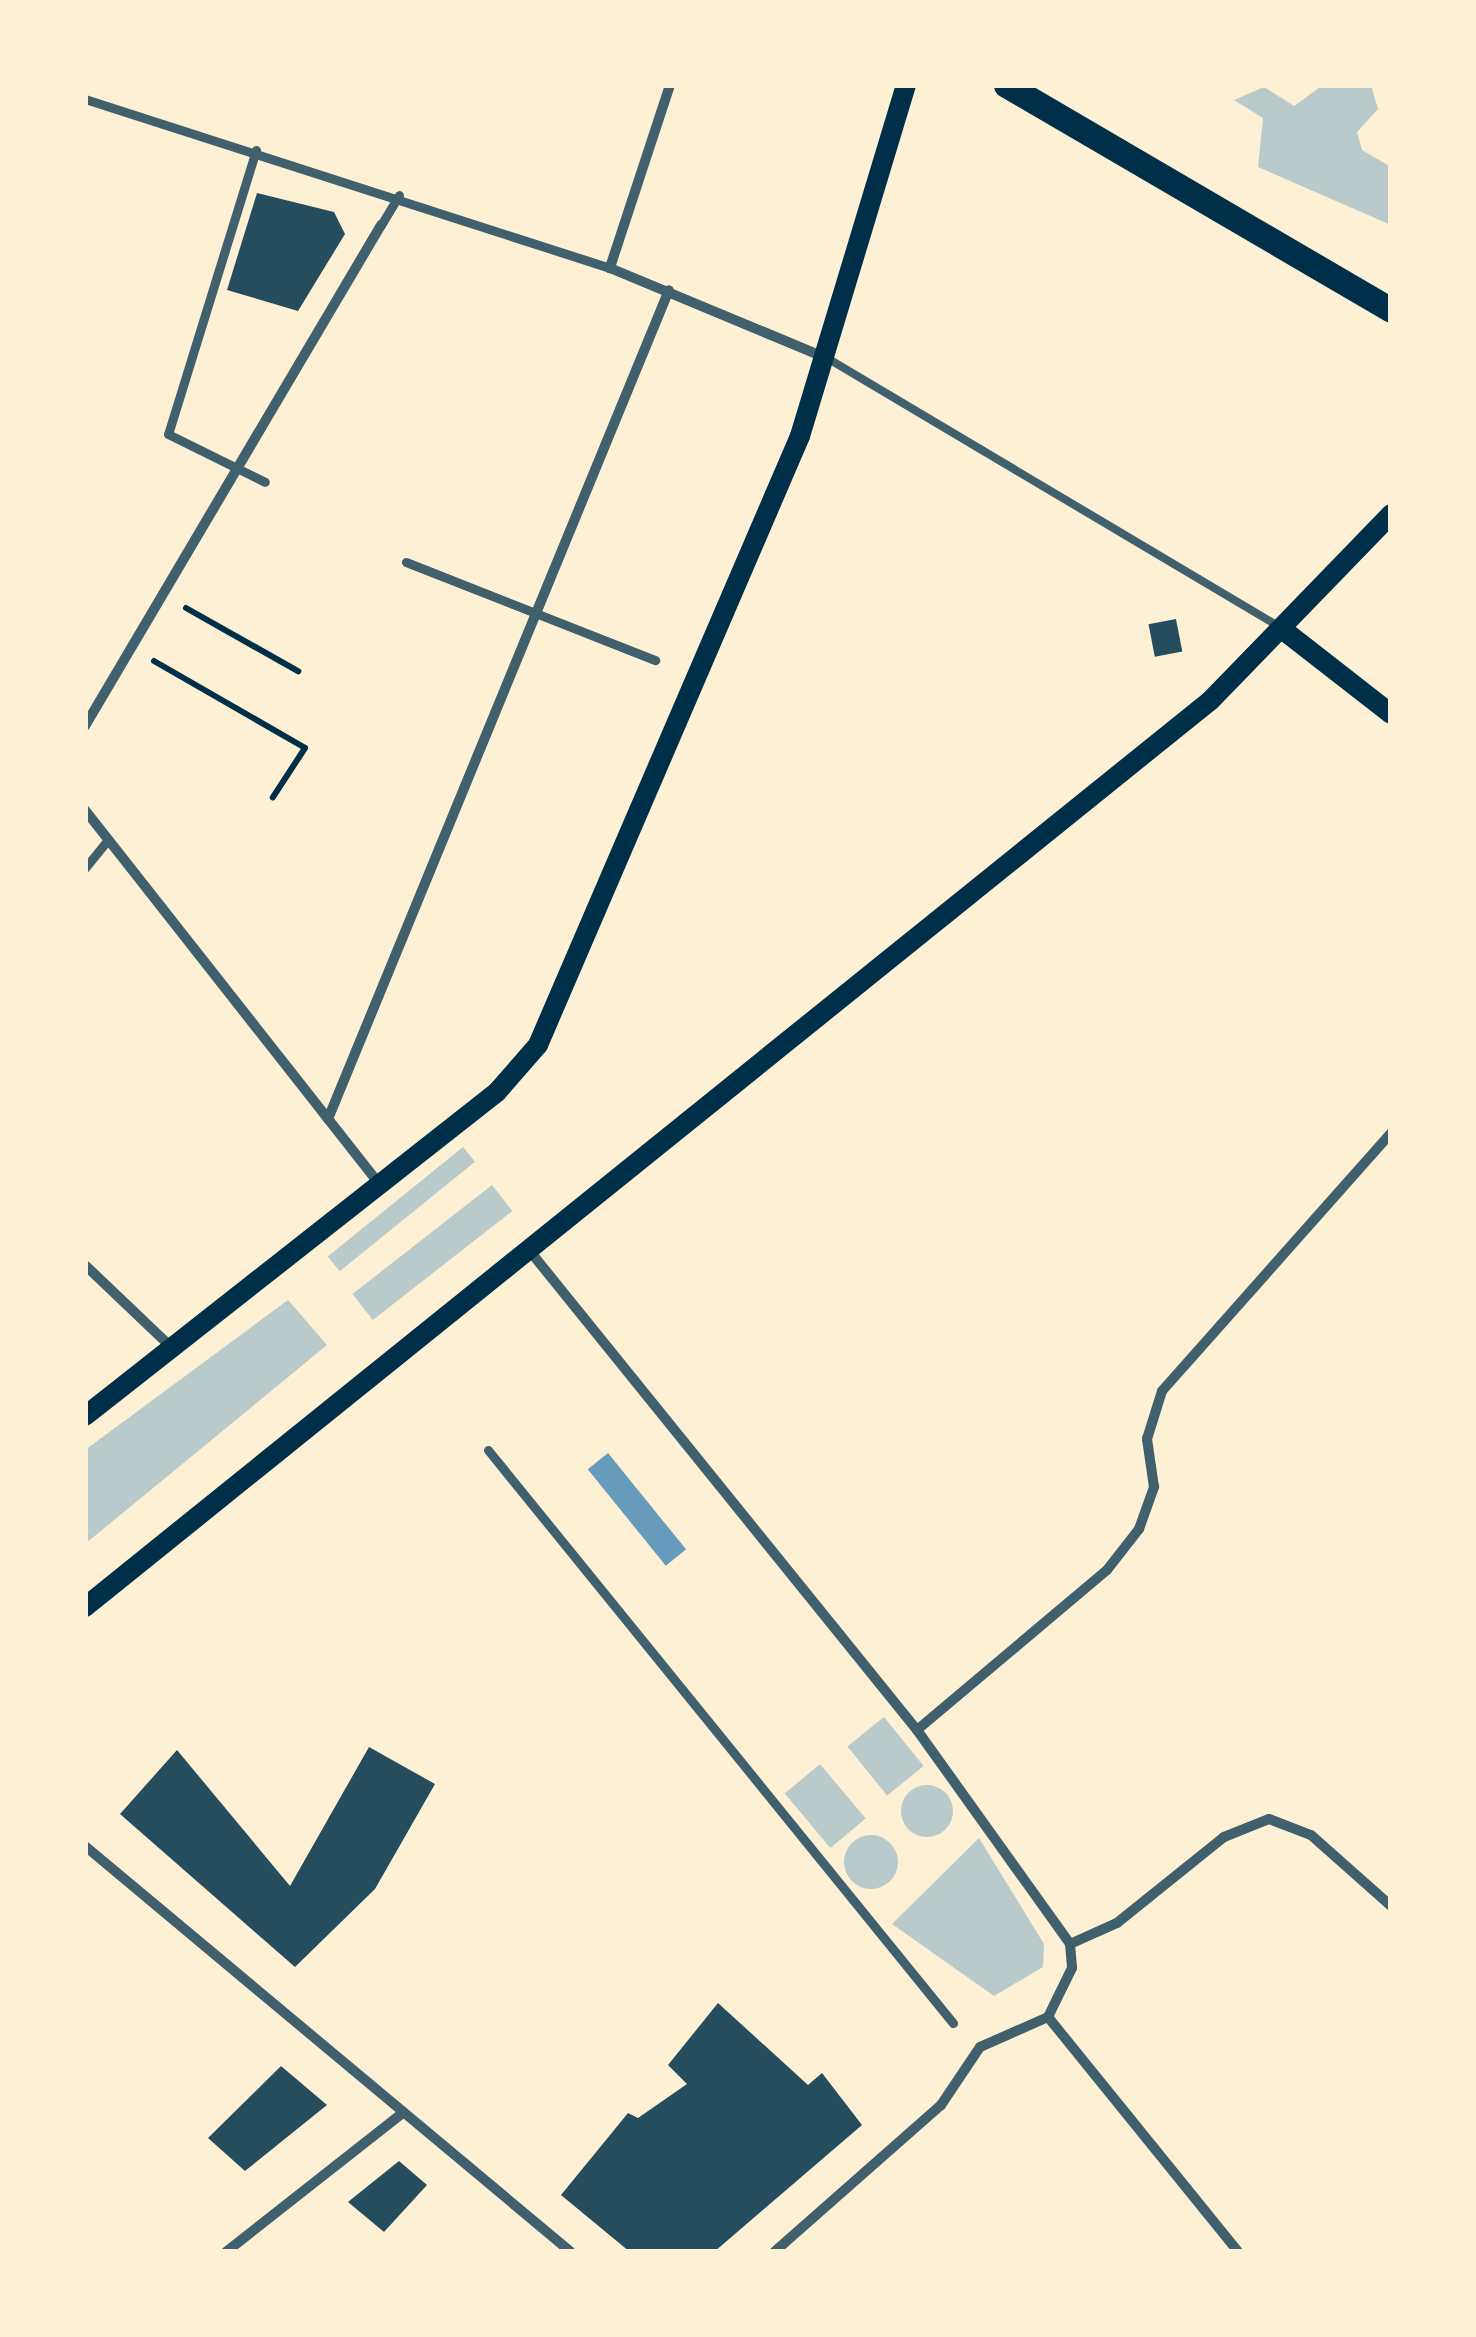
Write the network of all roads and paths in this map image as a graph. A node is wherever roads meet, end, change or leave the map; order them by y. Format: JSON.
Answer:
{"nodes":[{"id":1,"x":670,"y":85,"type":"edge"},
{"id":2,"x":906,"y":85,"type":"edge"},
{"id":3,"x":1006,"y":85,"type":"edge"},
{"id":4,"x":85,"y":98,"type":"edge"},
{"id":5,"x":256,"y":150,"type":"junction"},
{"id":6,"x":399,"y":194,"type":"junction"},
{"id":7,"x":381,"y":226,"type":"joint"},
{"id":8,"x":610,"y":268,"type":"junction"},
{"id":9,"x":670,"y":290,"type":"junction"},
{"id":10,"x":1391,"y":310,"type":"edge"},
{"id":11,"x":827,"y":358,"type":"junction"},
{"id":12,"x":240,"y":468,"type":"junction"},
{"id":13,"x":265,"y":482,"type":"dead end"},
{"id":14,"x":1391,"y":514,"type":"edge"},
{"id":15,"x":406,"y":562,"type":"dead end"},
{"id":16,"x":163,"y":595,"type":"junction"},
{"id":17,"x":533,"y":612,"type":"junction"},
{"id":18,"x":1282,"y":628,"type":"junction"},
{"id":19,"x":131,"y":648,"type":"junction"},
{"id":20,"x":655,"y":660,"type":"dead end"},
{"id":21,"x":298,"y":671,"type":"dead end"},
{"id":22,"x":1391,"y":714,"type":"edge"},
{"id":23,"x":85,"y":726,"type":"edge"},
{"id":24,"x":273,"y":797,"type":"dead end"},
{"id":25,"x":85,"y":810,"type":"edge"},
{"id":26,"x":108,"y":840,"type":"junction"},
{"id":27,"x":85,"y":868,"type":"edge"},
{"id":28,"x":328,"y":1120,"type":"junction"},
{"id":29,"x":1391,"y":1133,"type":"edge"},
{"id":30,"x":380,"y":1185,"type":"junction"},
{"id":31,"x":529,"y":1250,"type":"junction"},
{"id":32,"x":85,"y":1264,"type":"edge"},
{"id":33,"x":170,"y":1347,"type":"junction"},
{"id":34,"x":85,"y":1416,"type":"edge"},
{"id":35,"x":488,"y":1450,"type":"dead end"},
{"id":36,"x":85,"y":1607,"type":"edge"},
{"id":37,"x":917,"y":1730,"type":"junction"},
{"id":38,"x":85,"y":1846,"type":"edge"},
{"id":39,"x":1391,"y":1906,"type":"edge"},
{"id":40,"x":1070,"y":1944,"type":"junction"},
{"id":41,"x":1048,"y":2017,"type":"junction"},
{"id":42,"x":953,"y":2023,"type":"dead end"},
{"id":43,"x":404,"y":2112,"type":"junction"},
{"id":44,"x":226,"y":2252,"type":"edge"},
{"id":45,"x":571,"y":2252,"type":"edge"},
{"id":46,"x":774,"y":2252,"type":"edge"},
{"id":47,"x":1238,"y":2252,"type":"edge"}],
"edges":[{"from":1,"to":8,"type":"street"},
{"from":2,"to":11,"type":"main road"},
{"from":3,"to":10,"type":"main road"},
{"from":4,"to":5,"type":"street"},
{"from":5,"to":6,"type":"street"},
{"from":5,"to":12,"type":"street"},
{"from":6,"to":7,"type":"street"},
{"from":6,"to":8,"type":"street"},
{"from":7,"to":12,"type":"street"},
{"from":8,"to":9,"type":"street"},
{"from":9,"to":11,"type":"street"},
{"from":9,"to":17,"type":"street"},
{"from":11,"to":18,"type":"lane"},
{"from":11,"to":30,"type":"main road"},
{"from":12,"to":13,"type":"street"},
{"from":12,"to":16,"type":"street"},
{"from":14,"to":18,"type":"main road"},
{"from":15,"to":17,"type":"street"},
{"from":16,"to":19,"type":"street"},
{"from":16,"to":21,"type":"path"},
{"from":17,"to":20,"type":"street"},
{"from":17,"to":28,"type":"street"},
{"from":18,"to":22,"type":"main road"},
{"from":18,"to":31,"type":"main road"},
{"from":19,"to":23,"type":"street"},
{"from":19,"to":24,"type":"path"},
{"from":25,"to":26,"type":"street"},
{"from":26,"to":27,"type":"street"},
{"from":26,"to":28,"type":"street"},
{"from":28,"to":30,"type":"street"},
{"from":29,"to":37,"type":"street"},
{"from":30,"to":33,"type":"main road"},
{"from":31,"to":36,"type":"main road"},
{"from":31,"to":37,"type":"street"},
{"from":32,"to":33,"type":"street"},
{"from":33,"to":34,"type":"main road"},
{"from":35,"to":42,"type":"street"},
{"from":37,"to":40,"type":"street"},
{"from":38,"to":43,"type":"street"},
{"from":39,"to":40,"type":"street"},
{"from":40,"to":41,"type":"street"},
{"from":41,"to":46,"type":"street"},
{"from":41,"to":47,"type":"street"},
{"from":43,"to":44,"type":"street"},
{"from":43,"to":45,"type":"street"}]}
